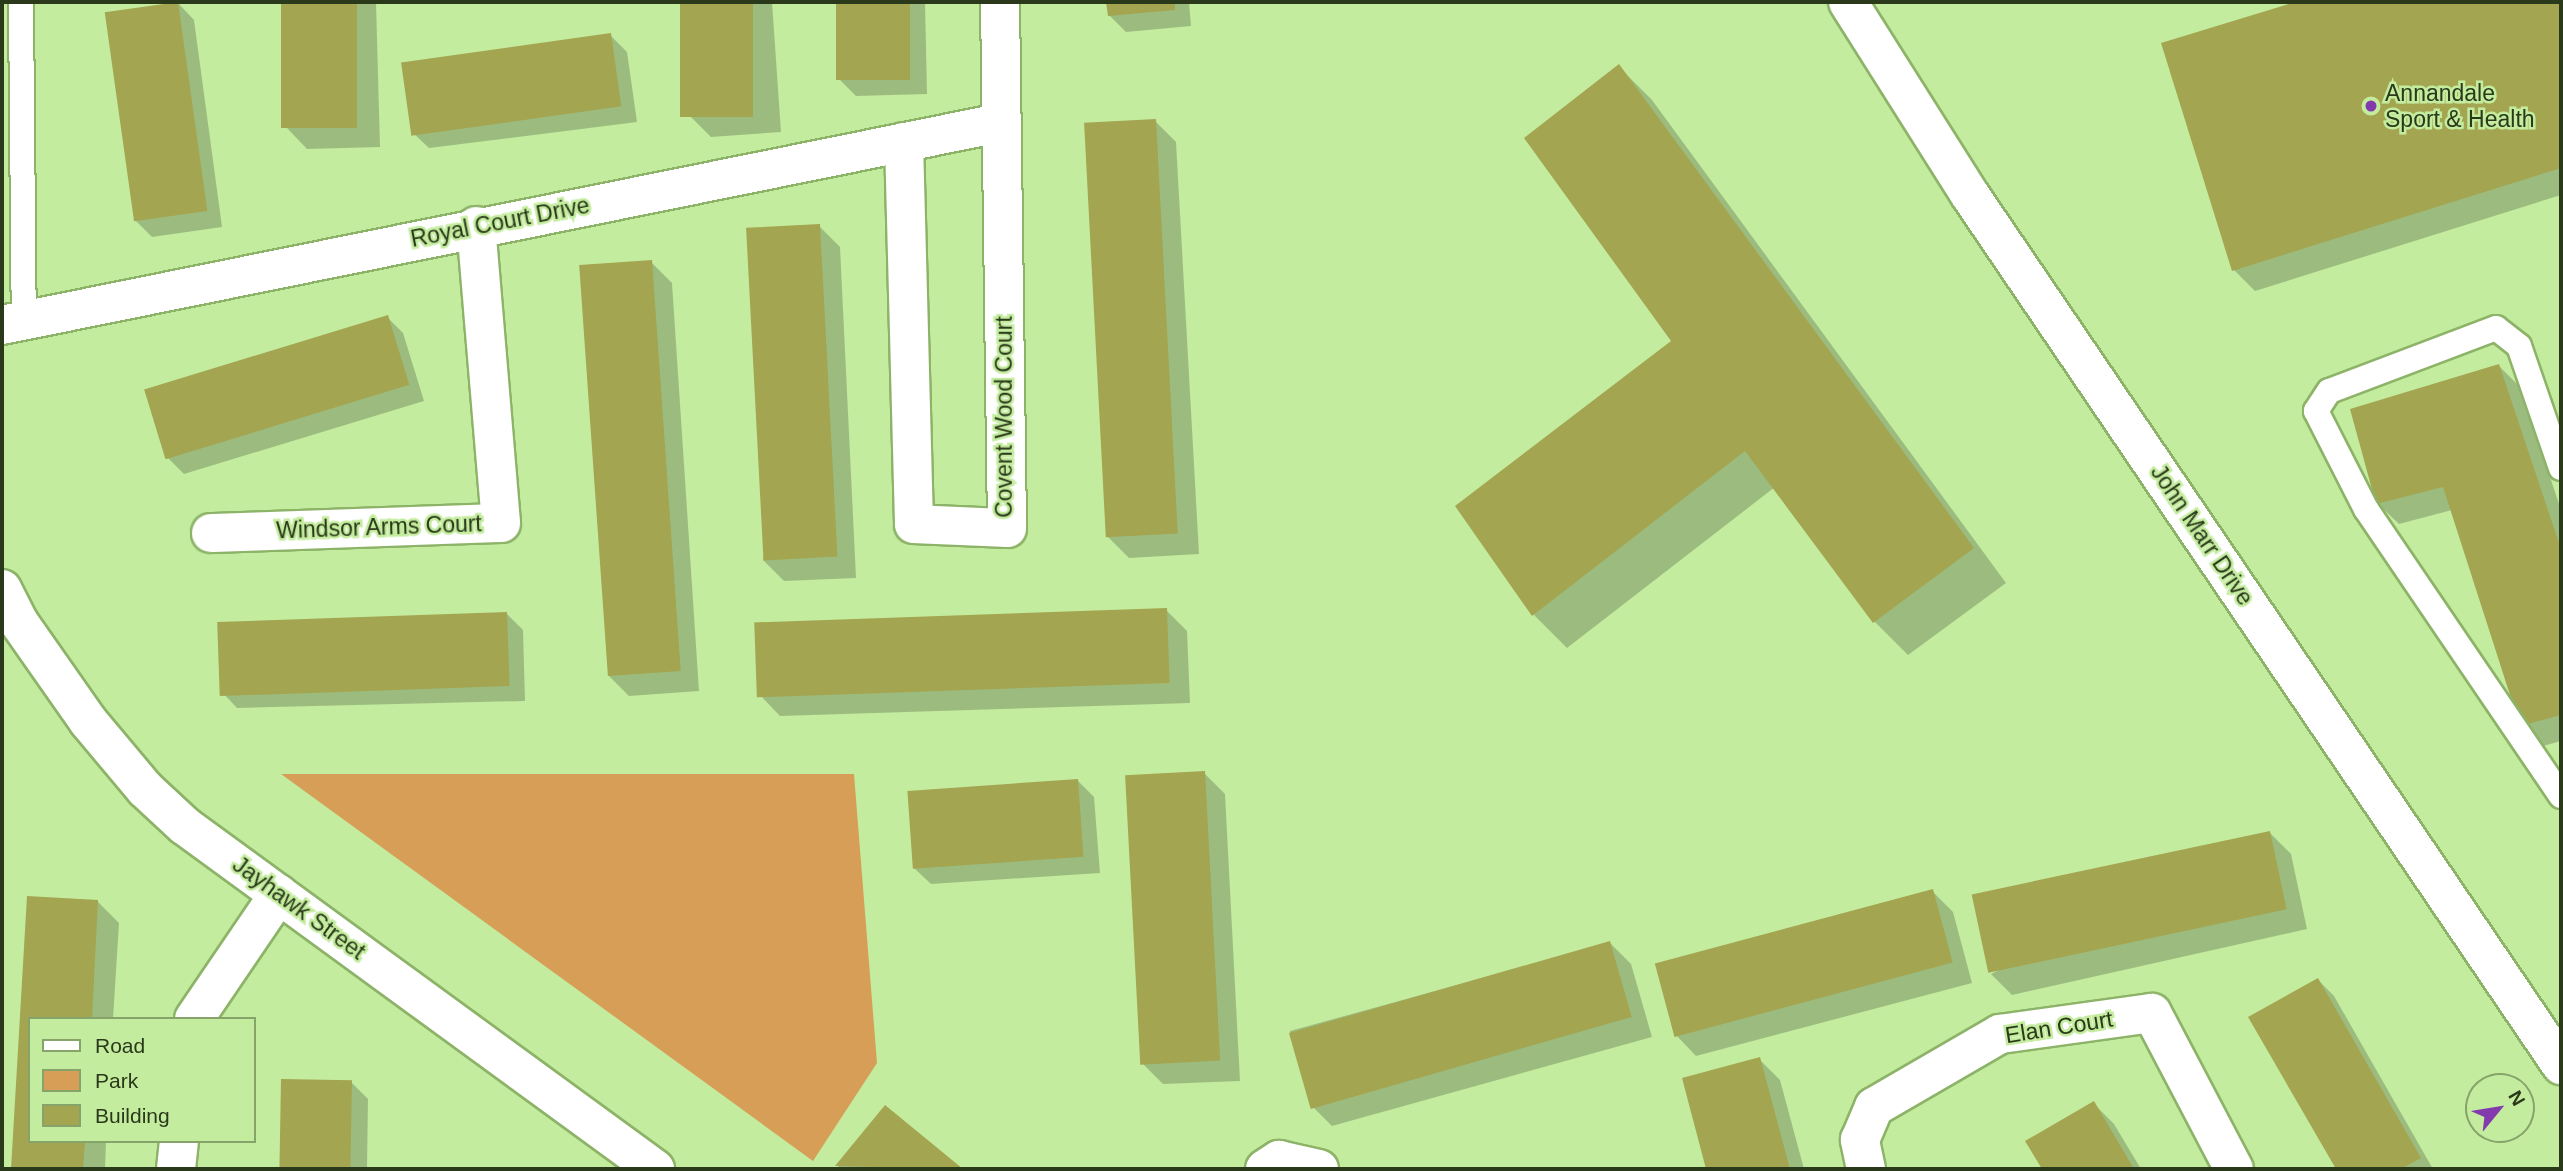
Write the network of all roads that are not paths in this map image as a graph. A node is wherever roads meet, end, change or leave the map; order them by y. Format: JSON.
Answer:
{"nodes":[{"id":1,"x":21,"y":2,"type":"edge"},
{"id":2,"x":1000,"y":2,"type":"edge"},
{"id":3,"x":1848,"y":2,"type":"edge"},
{"id":4,"x":999,"y":123,"type":"junction"},
{"id":5,"x":904,"y":142,"type":"junction"},
{"id":6,"x":476,"y":226,"type":"junction"},
{"id":7,"x":13,"y":323,"type":"edge"},
{"id":8,"x":2561,"y":468,"type":"edge"},
{"id":9,"x":211,"y":533,"type":"dead end"},
{"id":10,"x":2,"y":589,"type":"edge"},
{"id":11,"x":2550,"y":759,"type":"edge"},
{"id":12,"x":2561,"y":796,"type":"edge"},
{"id":13,"x":279,"y":894,"type":"junction"},
{"id":14,"x":195,"y":1017,"type":"edge"},
{"id":15,"x":2561,"y":1065,"type":"edge"},
{"id":16,"x":179,"y":1143,"type":"edge"},
{"id":17,"x":176,"y":1169,"type":"edge"},
{"id":18,"x":655,"y":1169,"type":"edge"},
{"id":19,"x":1265,"y":1169,"type":"edge"},
{"id":20,"x":1319,"y":1169,"type":"edge"},
{"id":21,"x":1866,"y":1169,"type":"edge"},
{"id":22,"x":2234,"y":1169,"type":"edge"}],
"edges":[{"from":1,"to":7,"type":"lane"},
{"from":2,"to":4,"type":"street","name":"Covent Wood Court"},
{"from":3,"to":15,"type":"street","name":"John Marr Drive"},
{"from":4,"to":5,"type":"street","name":"Royal Court Drive"},
{"from":4,"to":5,"type":"street","name":"Covent Wood Court"},
{"from":5,"to":6,"type":"street","name":"Royal Court Drive"},
{"from":6,"to":7,"type":"street","name":"Royal Court Drive"},
{"from":6,"to":9,"type":"street","name":"Windsor Arms Court"},
{"from":8,"to":11,"type":"lane"},
{"from":10,"to":13,"type":"street","name":"Jayhawk Street"},
{"from":11,"to":12,"type":"lane"},
{"from":13,"to":14,"type":"street"},
{"from":13,"to":18,"type":"street","name":"Jayhawk Street"},
{"from":16,"to":17,"type":"street"},
{"from":19,"to":20,"type":"street"},
{"from":21,"to":22,"type":"street","name":"Elan Court"}]}
